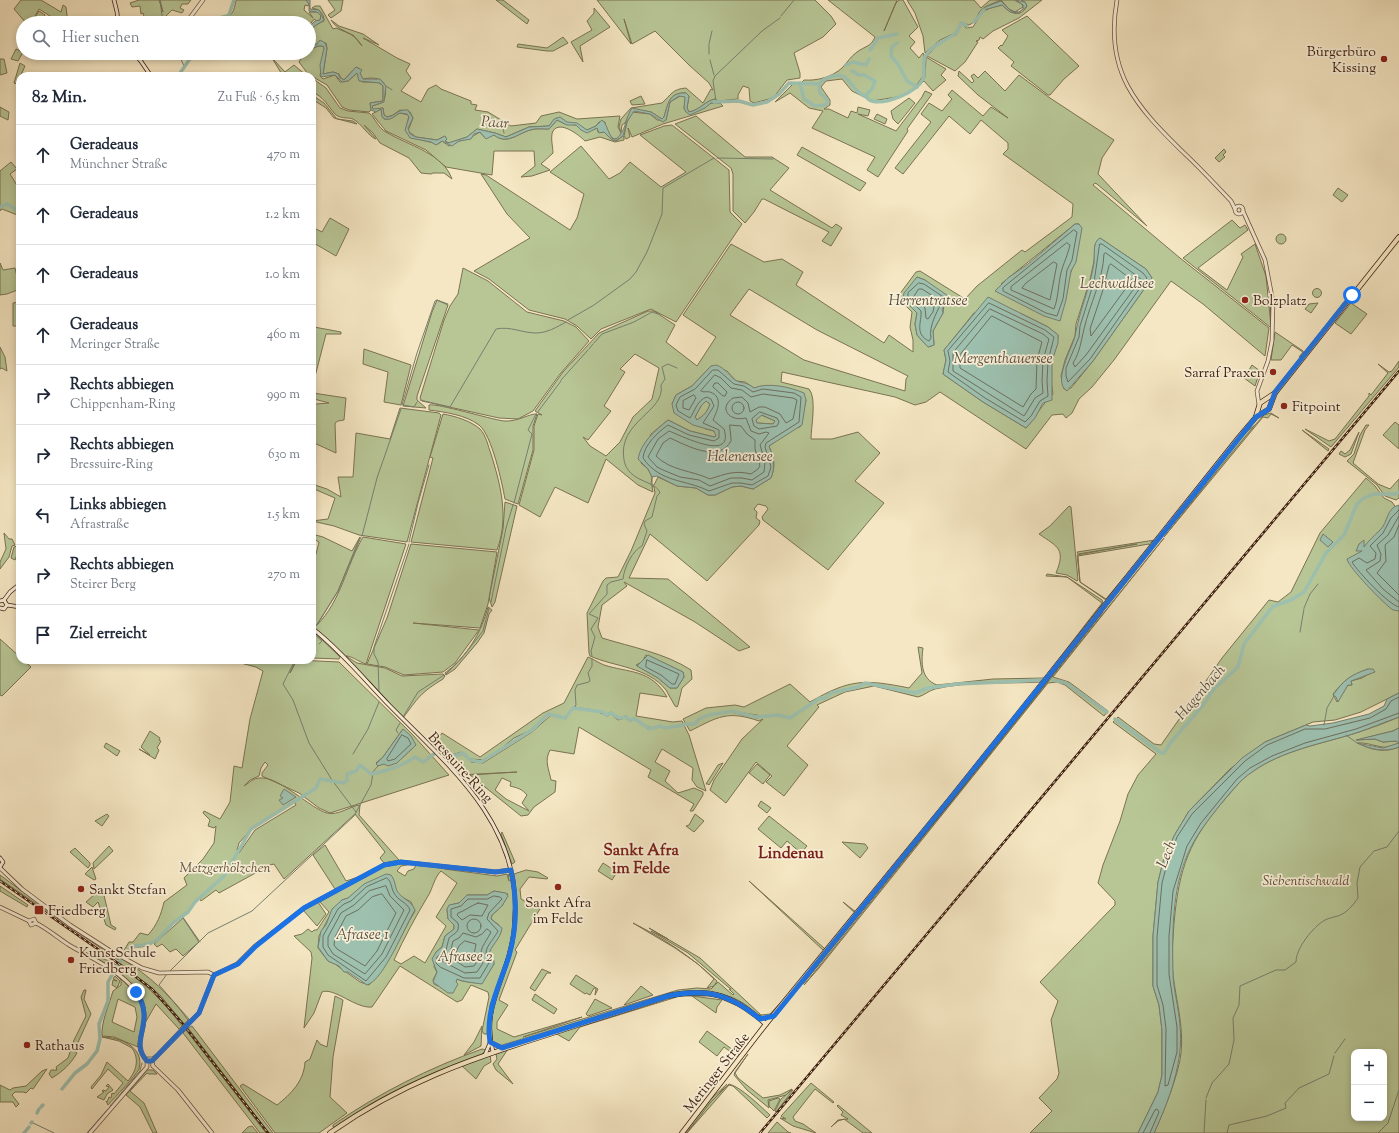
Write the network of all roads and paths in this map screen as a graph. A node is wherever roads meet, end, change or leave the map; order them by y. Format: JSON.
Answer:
{"nodes":[{"id":1,"x":114,"y":0,"type":"edge"},
{"id":2,"x":203,"y":0,"type":"edge"},
{"id":3,"x":1117,"y":0,"type":"edge"},
{"id":4,"x":117,"y":16,"type":"edge"},
{"id":5,"x":191,"y":16,"type":"edge"},
{"id":6,"x":140,"y":60,"type":"edge"},
{"id":7,"x":148,"y":72,"type":"edge"},
{"id":8,"x":1231,"y":201,"type":"junction"},
{"id":9,"x":1239,"y":206,"type":"junction"},
{"id":10,"x":1235,"y":209,"type":"junction"},
{"id":11,"x":1243,"y":211,"type":"junction"},
{"id":12,"x":1239,"y":214,"type":"junction"},
{"id":13,"x":1246,"y":221,"type":"junction"},
{"id":14,"x":1399,"y":237,"type":"edge"},
{"id":15,"x":1257,"y":389,"type":"junction"},
{"id":16,"x":1275,"y":393,"type":"junction"},
{"id":17,"x":1264,"y":401,"type":"junction"},
{"id":18,"x":1269,"y":405,"type":"junction"},
{"id":19,"x":1259,"y":406,"type":"junction"},
{"id":20,"x":1264,"y":412,"type":"junction"},
{"id":21,"x":1256,"y":417,"type":"junction"},
{"id":22,"x":16,"y":587,"type":"edge"},
{"id":23,"x":4,"y":600,"type":"junction"},
{"id":24,"x":0,"y":601,"type":"edge"},
{"id":25,"x":7,"y":605,"type":"junction"},
{"id":26,"x":16,"y":606,"type":"edge"},
{"id":27,"x":0,"y":609,"type":"edge"},
{"id":28,"x":316,"y":632,"type":"edge"},
{"id":29,"x":0,"y":858,"type":"edge"},
{"id":30,"x":1,"y":867,"type":"edge"},
{"id":31,"x":511,"y":870,"type":"junction"},
{"id":32,"x":0,"y":907,"type":"edge"},
{"id":33,"x":214,"y":975,"type":"junction"},
{"id":34,"x":774,"y":1016,"type":"junction"},
{"id":35,"x":760,"y":1019,"type":"junction"},
{"id":36,"x":766,"y":1024,"type":"junction"},
{"id":37,"x":490,"y":1042,"type":"junction"},
{"id":38,"x":502,"y":1048,"type":"junction"},
{"id":39,"x":492,"y":1052,"type":"junction"},
{"id":40,"x":485,"y":1055,"type":"junction"},
{"id":41,"x":147,"y":1061,"type":"junction"},
{"id":42,"x":152,"y":1061,"type":"junction"},
{"id":43,"x":152,"y":1066,"type":"junction"},
{"id":44,"x":147,"y":1067,"type":"junction"},
{"id":45,"x":90,"y":1133,"type":"edge"},
{"id":46,"x":212,"y":1133,"type":"edge"},
{"id":47,"x":330,"y":1133,"type":"edge"},
{"id":48,"x":682,"y":1133,"type":"edge"}],
"edges":[{"from":1,"to":4,"type":"street"},
{"from":2,"to":5,"type":"street"},
{"from":3,"to":8,"type":"street"},
{"from":6,"to":7,"type":"street"},
{"from":8,"to":9,"type":"street"},
{"from":8,"to":10,"type":"street"},
{"from":9,"to":10,"type":"street"},
{"from":9,"to":11,"type":"street"},
{"from":10,"to":12,"type":"street"},
{"from":11,"to":12,"type":"street"},
{"from":11,"to":13,"type":"street"},
{"from":12,"to":13,"type":"street"},
{"from":13,"to":15,"type":"street"},
{"from":14,"to":16,"type":"main road"},
{"from":15,"to":17,"type":"street"},
{"from":15,"to":19,"type":"street"},
{"from":16,"to":17,"type":"main road"},
{"from":16,"to":18,"type":"main road"},
{"from":17,"to":18,"type":"main road"},
{"from":17,"to":19,"type":"main road"},
{"from":18,"to":20,"type":"main road"},
{"from":19,"to":20,"type":"main road"},
{"from":19,"to":21,"type":"main road"},
{"from":20,"to":21,"type":"main road"},
{"from":21,"to":34,"type":"main road","name":"Meringer Straße"},
{"from":22,"to":23,"type":"street"},
{"from":23,"to":24,"type":"street"},
{"from":23,"to":25,"type":"street"},
{"from":25,"to":26,"type":"street"},
{"from":25,"to":27,"type":"street"},
{"from":28,"to":31,"type":"street","name":"Bressuire-Ring"},
{"from":29,"to":30,"type":"street"},
{"from":30,"to":33,"type":"street"},
{"from":31,"to":33,"type":"street"},
{"from":31,"to":37,"type":"street","name":"Bressuire-Ring"},
{"from":32,"to":41,"type":"street"},
{"from":33,"to":42,"type":"street"},
{"from":34,"to":35,"type":"main road"},
{"from":34,"to":36,"type":"main road","name":"Meringer Straße"},
{"from":35,"to":36,"type":"main road"},
{"from":35,"to":38,"type":"main road"},
{"from":36,"to":48,"type":"main road","name":"Meringer Straße"},
{"from":37,"to":38,"type":"street"},
{"from":37,"to":39,"type":"street","name":"Bressuire-Ring"},
{"from":37,"to":40,"type":"street"},
{"from":38,"to":39,"type":"main road"},
{"from":39,"to":40,"type":"main road"},
{"from":40,"to":47,"type":"main road"},
{"from":41,"to":42,"type":"street"},
{"from":41,"to":44,"type":"street"},
{"from":42,"to":43,"type":"street"},
{"from":43,"to":44,"type":"street"},
{"from":43,"to":46,"type":"street"},
{"from":44,"to":45,"type":"street"}]}
